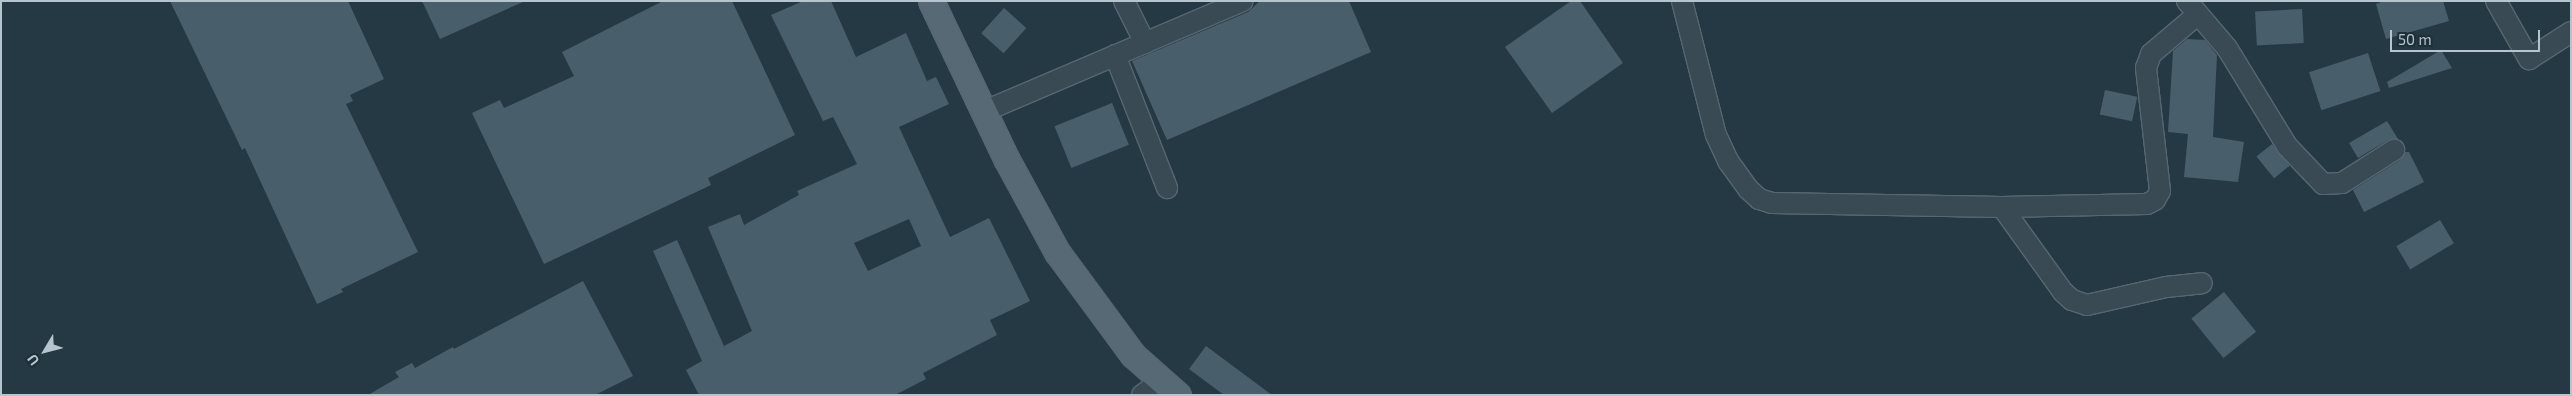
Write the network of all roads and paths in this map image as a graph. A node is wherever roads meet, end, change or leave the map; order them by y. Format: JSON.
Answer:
{"nodes":[{"id":1,"x":931,"y":1,"type":"edge"},
{"id":2,"x":1124,"y":1,"type":"edge"},
{"id":3,"x":1243,"y":1,"type":"edge"},
{"id":4,"x":1682,"y":1,"type":"edge"},
{"id":5,"x":2496,"y":1,"type":"edge"},
{"id":6,"x":2192,"y":8,"type":"edge"},
{"id":7,"x":2571,"y":32,"type":"edge"},
{"id":8,"x":1145,"y":43,"type":"junction"},
{"id":9,"x":1115,"y":55,"type":"junction"},
{"id":10,"x":985,"y":111,"type":"junction"},
{"id":11,"x":2394,"y":150,"type":"dead end"},
{"id":12,"x":1167,"y":188,"type":"dead end"},
{"id":13,"x":2002,"y":207,"type":"junction"},
{"id":14,"x":2202,"y":283,"type":"dead end"},
{"id":15,"x":1161,"y":390,"type":"edge"}],
"edges":[{"from":1,"to":10,"type":"main road"},
{"from":2,"to":8,"type":"street"},
{"from":3,"to":8,"type":"street"},
{"from":4,"to":13,"type":"street"},
{"from":5,"to":7,"type":"street"},
{"from":6,"to":11,"type":"street"},
{"from":6,"to":13,"type":"street"},
{"from":8,"to":9,"type":"street"},
{"from":9,"to":10,"type":"street"},
{"from":9,"to":12,"type":"street"},
{"from":10,"to":15,"type":"main road"},
{"from":13,"to":14,"type":"street"}]}
